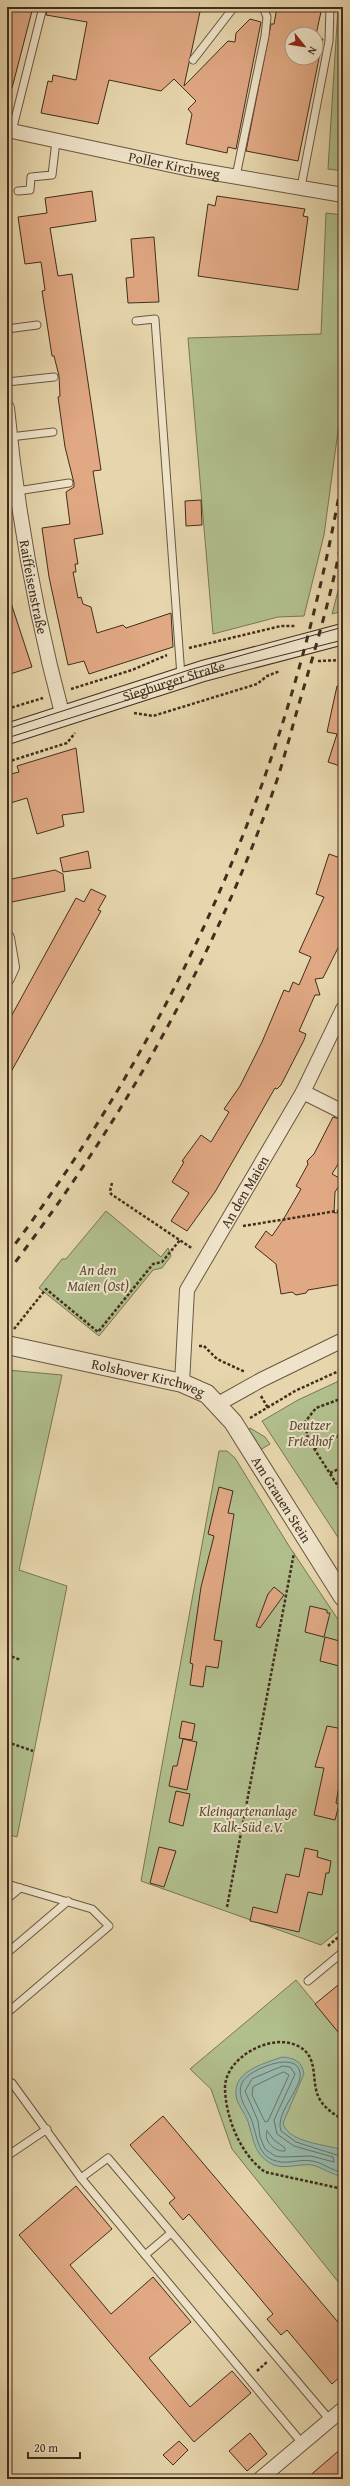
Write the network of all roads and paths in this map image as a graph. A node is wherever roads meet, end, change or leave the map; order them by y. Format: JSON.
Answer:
{"nodes":[{"id":1,"x":43,"y":7,"type":"edge"},
{"id":2,"x":234,"y":7,"type":"edge"},
{"id":3,"x":263,"y":7,"type":"edge"},
{"id":4,"x":330,"y":7,"type":"edge"},
{"id":5,"x":193,"y":60,"type":"dead end"},
{"id":6,"x":11,"y":131,"type":"edge"},
{"id":7,"x":56,"y":141,"type":"junction"},
{"id":8,"x":7,"y":166,"type":"edge"},
{"id":9,"x":236,"y":176,"type":"junction"},
{"id":10,"x":300,"y":188,"type":"junction"},
{"id":11,"x":18,"y":191,"type":"dead end"},
{"id":12,"x":343,"y":195,"type":"edge"},
{"id":13,"x":136,"y":321,"type":"dead end"},
{"id":14,"x":37,"y":325,"type":"dead end"},
{"id":15,"x":7,"y":329,"type":"edge"},
{"id":16,"x":54,"y":377,"type":"dead end"},
{"id":17,"x":7,"y":382,"type":"edge"},
{"id":18,"x":7,"y":408,"type":"edge"},
{"id":19,"x":53,"y":432,"type":"dead end"},
{"id":20,"x":10,"y":437,"type":"junction"},
{"id":21,"x":68,"y":482,"type":"dead end"},
{"id":22,"x":17,"y":491,"type":"junction"},
{"id":23,"x":300,"y":626,"type":"dead end"},
{"id":24,"x":343,"y":634,"type":"edge"},
{"id":25,"x":179,"y":651,"type":"junction"},
{"id":26,"x":343,"y":660,"type":"edge"},
{"id":27,"x":312,"y":662,"type":"dead end"},
{"id":28,"x":286,"y":670,"type":"dead end"},
{"id":29,"x":181,"y":678,"type":"junction"},
{"id":30,"x":57,"y":694,"type":"junction"},
{"id":31,"x":7,"y":709,"type":"edge"},
{"id":32,"x":127,"y":712,"type":"dead end"},
{"id":33,"x":63,"y":717,"type":"junction"},
{"id":34,"x":80,"y":727,"type":"dead end"},
{"id":35,"x":7,"y":734,"type":"edge"},
{"id":36,"x":7,"y":762,"type":"edge"},
{"id":37,"x":7,"y":938,"type":"edge"},
{"id":38,"x":7,"y":978,"type":"edge"},
{"id":39,"x":342,"y":1015,"type":"edge"},
{"id":40,"x":303,"y":1092,"type":"junction"},
{"id":41,"x":343,"y":1112,"type":"edge"},
{"id":42,"x":112,"y":1183,"type":"dead end"},
{"id":43,"x":343,"y":1210,"type":"edge"},
{"id":44,"x":222,"y":1230,"type":"junction"},
{"id":45,"x":180,"y":1240,"type":"junction"},
{"id":46,"x":205,"y":1256,"type":"junction"},
{"id":47,"x":8,"y":1340,"type":"edge"},
{"id":48,"x":343,"y":1340,"type":"edge"},
{"id":49,"x":184,"y":1345,"type":"junction"},
{"id":50,"x":343,"y":1369,"type":"edge"},
{"id":51,"x":182,"y":1383,"type":"junction"},
{"id":52,"x":253,"y":1384,"type":"junction"},
{"id":53,"x":343,"y":1398,"type":"edge"},
{"id":54,"x":218,"y":1404,"type":"junction"},
{"id":55,"x":268,"y":1408,"type":"junction"},
{"id":56,"x":236,"y":1427,"type":"junction"},
{"id":57,"x":343,"y":1433,"type":"edge"},
{"id":58,"x":314,"y":1449,"type":"junction"},
{"id":59,"x":343,"y":1467,"type":"edge"},
{"id":60,"x":330,"y":1473,"type":"junction"},
{"id":61,"x":343,"y":1494,"type":"edge"},
{"id":62,"x":295,"y":1546,"type":"dead end"},
{"id":63,"x":339,"y":1602,"type":"edge"},
{"id":64,"x":343,"y":1618,"type":"edge"},
{"id":65,"x":7,"y":1655,"type":"edge"},
{"id":66,"x":21,"y":1660,"type":"dead end"},
{"id":67,"x":7,"y":1742,"type":"edge"},
{"id":68,"x":32,"y":1751,"type":"dead end"},
{"id":69,"x":7,"y":1884,"type":"edge"},
{"id":70,"x":20,"y":1888,"type":"junction"},
{"id":71,"x":7,"y":1899,"type":"edge"},
{"id":72,"x":68,"y":1901,"type":"junction"},
{"id":73,"x":227,"y":1907,"type":"dead end"},
{"id":74,"x":343,"y":1933,"type":"edge"},
{"id":75,"x":328,"y":1946,"type":"dead end"},
{"id":76,"x":343,"y":1952,"type":"edge"},
{"id":77,"x":7,"y":1953,"type":"edge"},
{"id":78,"x":308,"y":1981,"type":"dead end"},
{"id":79,"x":7,"y":2013,"type":"edge"},
{"id":80,"x":7,"y":2081,"type":"edge"},
{"id":81,"x":343,"y":2120,"type":"edge"},
{"id":82,"x":47,"y":2129,"type":"junction"},
{"id":83,"x":7,"y":2156,"type":"edge"},
{"id":84,"x":82,"y":2178,"type":"junction"},
{"id":85,"x":343,"y":2189,"type":"edge"},
{"id":86,"x":171,"y":2232,"type":"junction"},
{"id":87,"x":145,"y":2255,"type":"junction"},
{"id":88,"x":275,"y":2355,"type":"junction"},
{"id":89,"x":248,"y":2378,"type":"junction"},
{"id":90,"x":343,"y":2409,"type":"edge"},
{"id":91,"x":330,"y":2420,"type":"junction"},
{"id":92,"x":302,"y":2443,"type":"junction"},
{"id":93,"x":260,"y":2479,"type":"edge"}],
"edges":[{"from":1,"to":6,"type":"lane"},
{"from":2,"to":5,"type":"lane"},
{"from":3,"to":9,"type":"lane"},
{"from":4,"to":10,"type":"lane"},
{"from":6,"to":7,"type":"street","name":"Poller Kirchweg"},
{"from":6,"to":8,"type":"path"},
{"from":7,"to":9,"type":"street","name":"Poller Kirchweg"},
{"from":7,"to":11,"type":"lane"},
{"from":9,"to":10,"type":"street","name":"Poller Kirchweg"},
{"from":10,"to":12,"type":"street","name":"Poller Kirchweg"},
{"from":13,"to":25,"type":"lane"},
{"from":14,"to":15,"type":"lane"},
{"from":16,"to":17,"type":"lane"},
{"from":18,"to":20,"type":"street","name":"Raiffeisenstraße"},
{"from":19,"to":20,"type":"lane"},
{"from":20,"to":22,"type":"street","name":"Raiffeisenstraße"},
{"from":21,"to":22,"type":"lane"},
{"from":22,"to":30,"type":"street","name":"Raiffeisenstraße"},
{"from":23,"to":25,"type":"path"},
{"from":24,"to":29,"type":"main road","name":"Siegburger Straße"},
{"from":25,"to":29,"type":"lane"},
{"from":25,"to":30,"type":"path"},
{"from":26,"to":27,"type":"path"},
{"from":28,"to":32,"type":"path"},
{"from":29,"to":33,"type":"main road","name":"Siegburger Straße"},
{"from":30,"to":31,"type":"path"},
{"from":30,"to":33,"type":"street","name":"Raiffeisenstraße"},
{"from":33,"to":35,"type":"main road","name":"Siegburger Straße"},
{"from":34,"to":36,"type":"path"},
{"from":37,"to":38,"type":"street"},
{"from":39,"to":40,"type":"street","name":"An den Maien"},
{"from":40,"to":41,"type":"street"},
{"from":40,"to":44,"type":"street","name":"An den Maien"},
{"from":42,"to":45,"type":"path"},
{"from":43,"to":44,"type":"path"},
{"from":44,"to":46,"type":"street","name":"An den Maien"},
{"from":45,"to":46,"type":"path"},
{"from":45,"to":47,"type":"path"},
{"from":46,"to":49,"type":"street","name":"An den Maien"},
{"from":47,"to":51,"type":"street","name":"Rolshover Kirchweg"},
{"from":48,"to":52,"type":"street","name":"Rolshover Kirchweg"},
{"from":49,"to":51,"type":"street","name":"An den Maien"},
{"from":49,"to":52,"type":"path"},
{"from":50,"to":55,"type":"path"},
{"from":51,"to":54,"type":"street","name":"Rolshover Kirchweg"},
{"from":52,"to":54,"type":"street","name":"Rolshover Kirchweg"},
{"from":52,"to":55,"type":"path"},
{"from":53,"to":58,"type":"path"},
{"from":54,"to":56,"type":"street","name":"Am Grauen Stein"},
{"from":55,"to":56,"type":"path"},
{"from":56,"to":63,"type":"street","name":"Am Grauen Stein"},
{"from":57,"to":58,"type":"path"},
{"from":58,"to":60,"type":"path"},
{"from":59,"to":60,"type":"path"},
{"from":60,"to":61,"type":"path"},
{"from":62,"to":73,"type":"path"},
{"from":63,"to":64,"type":"path"},
{"from":65,"to":66,"type":"path"},
{"from":67,"to":68,"type":"path"},
{"from":69,"to":70,"type":"lane"},
{"from":70,"to":71,"type":"lane"},
{"from":70,"to":72,"type":"lane"},
{"from":72,"to":77,"type":"lane"},
{"from":72,"to":79,"type":"lane"},
{"from":74,"to":75,"type":"path"},
{"from":76,"to":78,"type":"lane"},
{"from":80,"to":82,"type":"lane"},
{"from":81,"to":85,"type":"path"},
{"from":82,"to":83,"type":"lane"},
{"from":82,"to":84,"type":"lane"},
{"from":84,"to":86,"type":"lane"},
{"from":84,"to":87,"type":"lane"},
{"from":86,"to":87,"type":"lane"},
{"from":86,"to":88,"type":"lane"},
{"from":87,"to":89,"type":"lane"},
{"from":88,"to":89,"type":"path"},
{"from":88,"to":91,"type":"lane"},
{"from":89,"to":92,"type":"lane"},
{"from":90,"to":91,"type":"street"},
{"from":91,"to":92,"type":"street"},
{"from":92,"to":93,"type":"street"}]}
